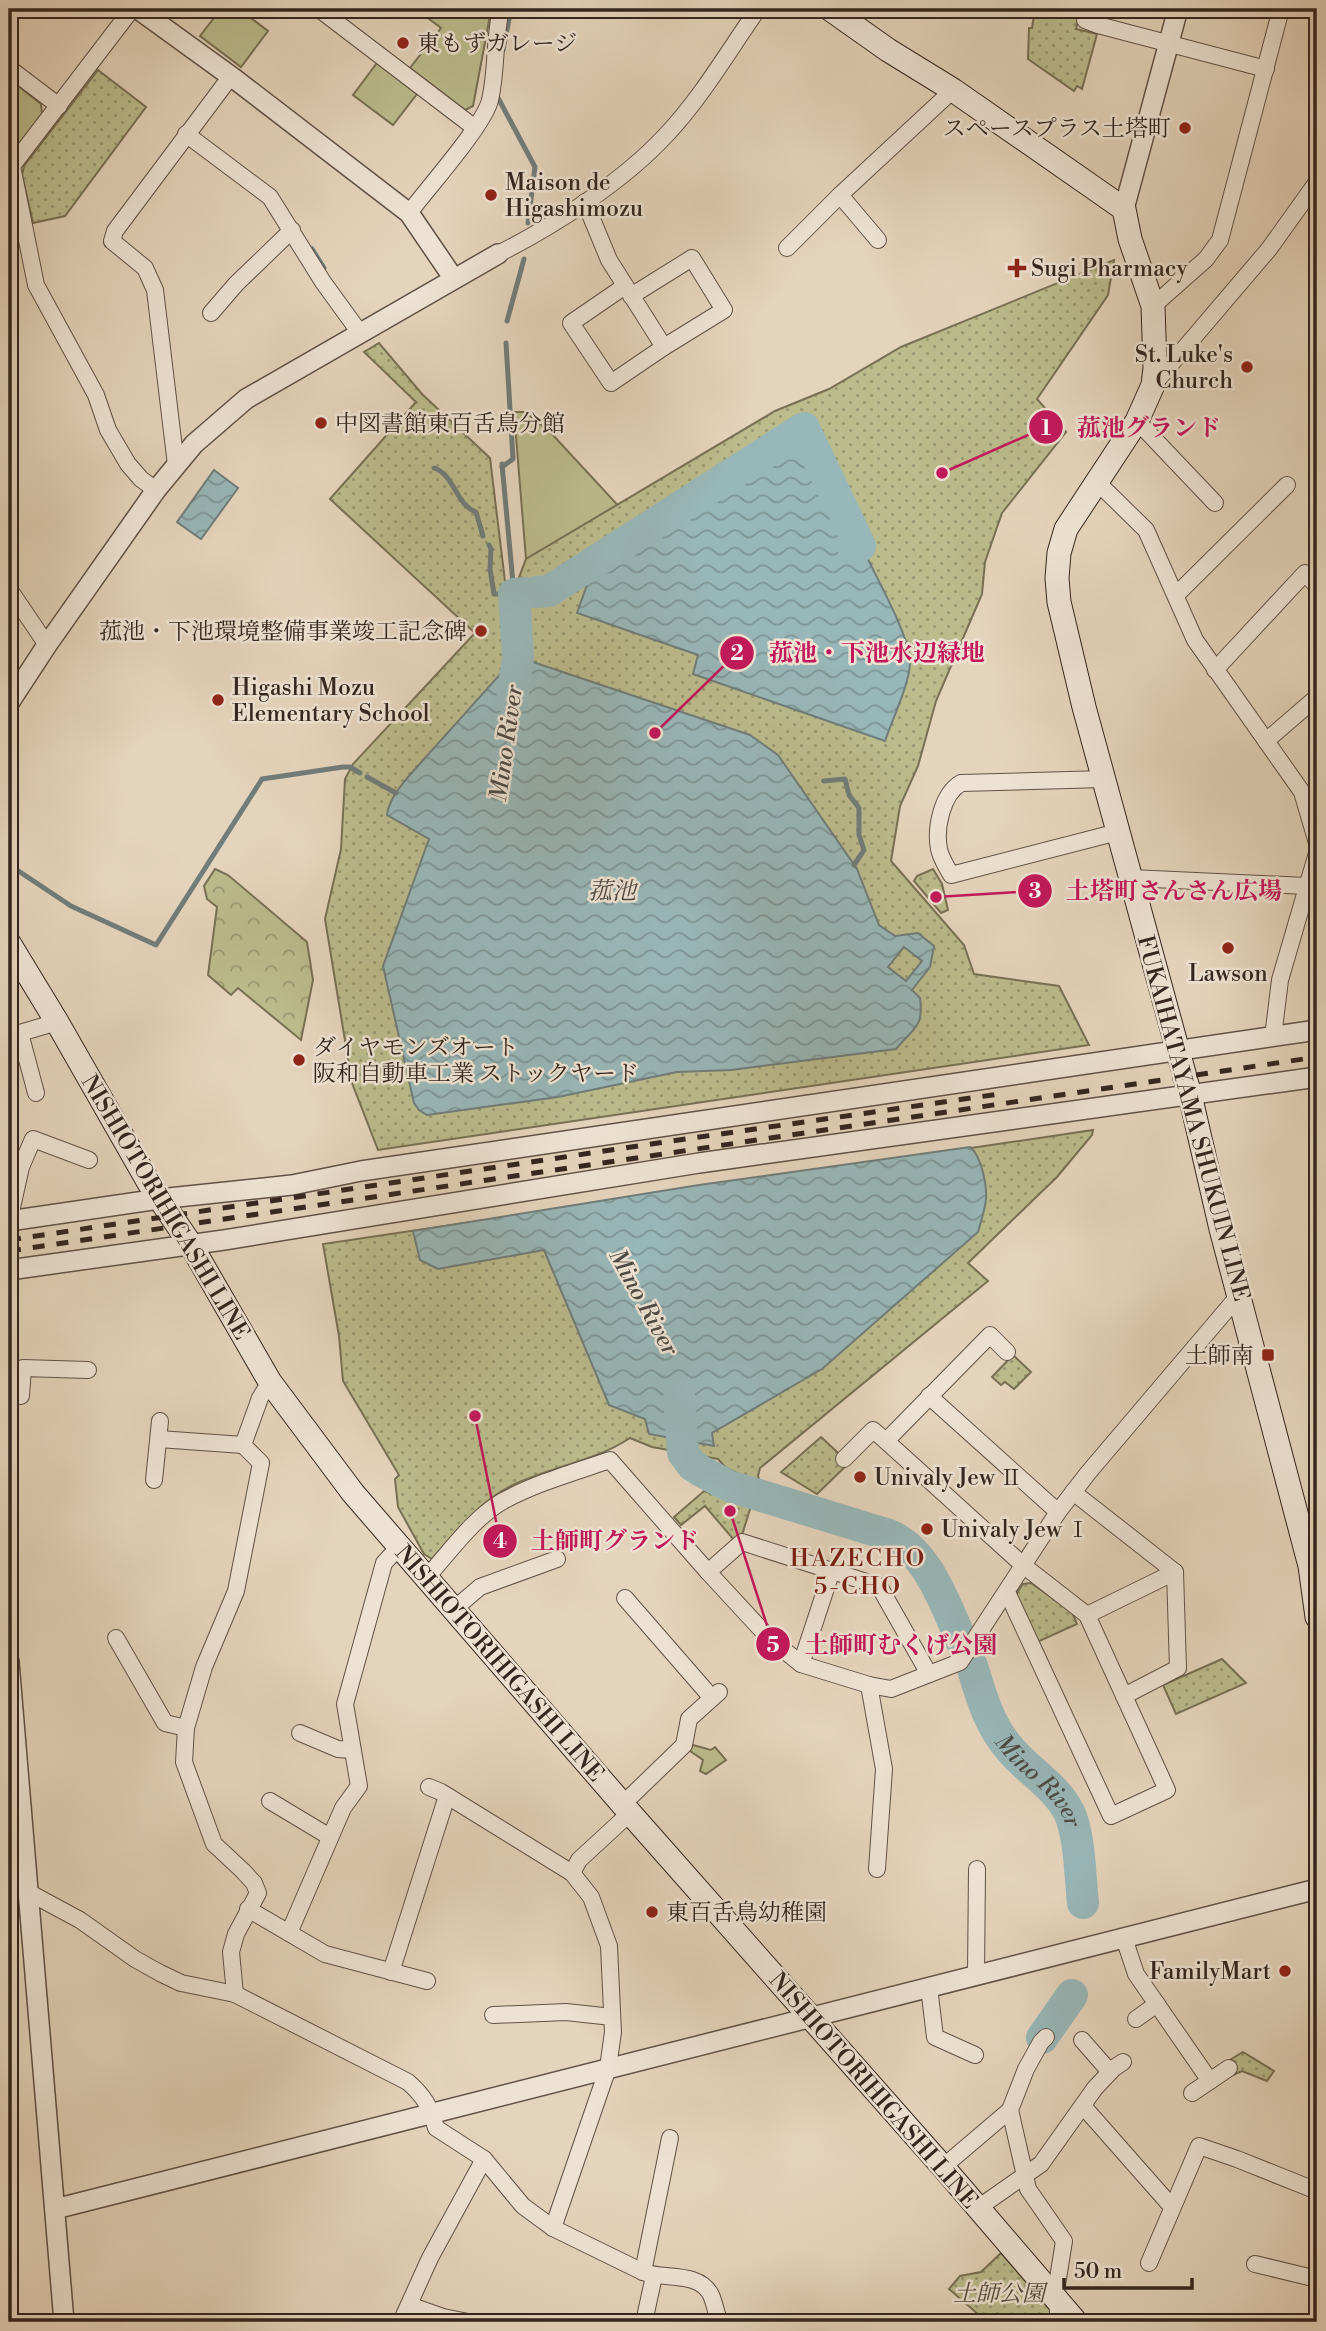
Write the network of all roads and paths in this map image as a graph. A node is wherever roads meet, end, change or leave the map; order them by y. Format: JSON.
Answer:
{"nodes":[{"id":1,"x":132,"y":9,"type":"edge"},
{"id":2,"x":138,"y":9,"type":"edge"},
{"id":3,"x":319,"y":9,"type":"edge"},
{"id":4,"x":501,"y":9,"type":"edge"},
{"id":5,"x":758,"y":9,"type":"edge"},
{"id":6,"x":830,"y":9,"type":"edge"},
{"id":7,"x":1088,"y":9,"type":"edge"},
{"id":8,"x":1178,"y":9,"type":"edge"},
{"id":9,"x":1281,"y":9,"type":"edge"},
{"id":10,"x":1169,"y":44,"type":"junction"},
{"id":11,"x":9,"y":68,"type":"edge"},
{"id":12,"x":1266,"y":69,"type":"junction"},
{"id":13,"x":231,"y":76,"type":"junction"},
{"id":14,"x":953,"y":90,"type":"junction"},
{"id":15,"x":59,"y":106,"type":"junction"},
{"id":16,"x":475,"y":128,"type":"junction"},
{"id":17,"x":186,"y":134,"type":"junction"},
{"id":18,"x":11,"y":165,"type":"edge"},
{"id":19,"x":1317,"y":182,"type":"edge"},
{"id":20,"x":839,"y":195,"type":"junction"},
{"id":21,"x":585,"y":202,"type":"junction"},
{"id":22,"x":1124,"y":209,"type":"junction"},
{"id":23,"x":409,"y":213,"type":"junction"},
{"id":24,"x":292,"y":230,"type":"junction"},
{"id":25,"x":878,"y":240,"type":"dead end"},
{"id":26,"x":788,"y":248,"type":"dead end"},
{"id":27,"x":498,"y":254,"type":"joint"},
{"id":28,"x":454,"y":279,"type":"junction"},
{"id":29,"x":628,"y":291,"type":"junction"},
{"id":30,"x":1153,"y":306,"type":"junction"},
{"id":31,"x":211,"y":313,"type":"dead end"},
{"id":32,"x":360,"y":333,"type":"junction"},
{"id":33,"x":664,"y":347,"type":"junction"},
{"id":34,"x":1153,"y":385,"type":"junction"},
{"id":35,"x":1137,"y":421,"type":"junction"},
{"id":36,"x":176,"y":465,"type":"junction"},
{"id":37,"x":1096,"y":481,"type":"junction"},
{"id":38,"x":1287,"y":485,"type":"dead end"},
{"id":39,"x":156,"y":490,"type":"junction"},
{"id":40,"x":1215,"y":503,"type":"dead end"},
{"id":41,"x":1317,"y":586,"type":"edge"},
{"id":42,"x":9,"y":589,"type":"edge"},
{"id":43,"x":1176,"y":595,"type":"junction"},
{"id":44,"x":47,"y":645,"type":"junction"},
{"id":45,"x":1215,"y":670,"type":"junction"},
{"id":46,"x":1317,"y":697,"type":"edge"},
{"id":47,"x":9,"y":703,"type":"edge"},
{"id":48,"x":1266,"y":741,"type":"junction"},
{"id":49,"x":1104,"y":779,"type":"junction"},
{"id":50,"x":1118,"y":832,"type":"junction"},
{"id":51,"x":1317,"y":843,"type":"edge"},
{"id":52,"x":1317,"y":853,"type":"edge"},
{"id":53,"x":1131,"y":878,"type":"junction"},
{"id":54,"x":1307,"y":886,"type":"junction"},
{"id":55,"x":9,"y":943,"type":"edge"},
{"id":56,"x":57,"y":1022,"type":"junction"},
{"id":57,"x":1317,"y":1030,"type":"edge"},
{"id":58,"x":1273,"y":1037,"type":"junction"},
{"id":59,"x":1178,"y":1049,"type":"junction"},
{"id":60,"x":1317,"y":1077,"type":"edge"},
{"id":61,"x":36,"y":1093,"type":"dead end"},
{"id":62,"x":1190,"y":1095,"type":"junction"},
{"id":63,"x":89,"y":1160,"type":"dead end"},
{"id":64,"x":159,"y":1199,"type":"junction"},
{"id":65,"x":9,"y":1221,"type":"edge"},
{"id":66,"x":191,"y":1245,"type":"junction"},
{"id":67,"x":9,"y":1270,"type":"edge"},
{"id":68,"x":1240,"y":1294,"type":"junction"},
{"id":69,"x":1007,"y":1352,"type":"dead end"},
{"id":70,"x":88,"y":1370,"type":"dead end"},
{"id":71,"x":270,"y":1382,"type":"junction"},
{"id":72,"x":9,"y":1396,"type":"edge"},
{"id":73,"x":929,"y":1396,"type":"junction"},
{"id":74,"x":160,"y":1421,"type":"dead end"},
{"id":75,"x":159,"y":1439,"type":"junction"},
{"id":76,"x":886,"y":1441,"type":"junction"},
{"id":77,"x":243,"y":1445,"type":"junction"},
{"id":78,"x":844,"y":1459,"type":"dead end"},
{"id":79,"x":154,"y":1480,"type":"dead end"},
{"id":80,"x":1073,"y":1492,"type":"junction"},
{"id":81,"x":1058,"y":1512,"type":"junction"},
{"id":82,"x":399,"y":1547,"type":"junction"},
{"id":83,"x":557,"y":1559,"type":"dead end"},
{"id":84,"x":1024,"y":1566,"type":"junction"},
{"id":85,"x":832,"y":1570,"type":"junction"},
{"id":86,"x":708,"y":1572,"type":"junction"},
{"id":87,"x":1175,"y":1572,"type":"junction"},
{"id":88,"x":426,"y":1578,"type":"junction"},
{"id":89,"x":1007,"y":1592,"type":"junction"},
{"id":90,"x":625,"y":1598,"type":"dead end"},
{"id":91,"x":453,"y":1610,"type":"junction"},
{"id":92,"x":1087,"y":1615,"type":"junction"},
{"id":93,"x":1317,"y":1617,"type":"edge"},
{"id":94,"x":116,"y":1638,"type":"dead end"},
{"id":95,"x":9,"y":1662,"type":"edge"},
{"id":96,"x":801,"y":1664,"type":"junction"},
{"id":97,"x":929,"y":1674,"type":"junction"},
{"id":98,"x":869,"y":1685,"type":"junction"},
{"id":99,"x":1124,"y":1696,"type":"junction"},
{"id":100,"x":186,"y":1728,"type":"junction"},
{"id":101,"x":300,"y":1733,"type":"dead end"},
{"id":102,"x":352,"y":1750,"type":"junction"},
{"id":103,"x":429,"y":1787,"type":"dead end"},
{"id":104,"x":447,"y":1796,"type":"junction"},
{"id":105,"x":270,"y":1801,"type":"dead end"},
{"id":106,"x":626,"y":1809,"type":"junction"},
{"id":107,"x":330,"y":1837,"type":"junction"},
{"id":108,"x":877,"y":1869,"type":"dead end"},
{"id":109,"x":977,"y":1870,"type":"dead end"},
{"id":110,"x":572,"y":1873,"type":"junction"},
{"id":111,"x":1317,"y":1889,"type":"edge"},
{"id":112,"x":28,"y":1892,"type":"junction"},
{"id":113,"x":248,"y":1909,"type":"junction"},
{"id":114,"x":289,"y":1933,"type":"junction"},
{"id":115,"x":1124,"y":1938,"type":"junction"},
{"id":116,"x":391,"y":1972,"type":"junction"},
{"id":117,"x":976,"y":1975,"type":"junction"},
{"id":118,"x":427,"y":1981,"type":"dead end"},
{"id":119,"x":929,"y":1987,"type":"junction"},
{"id":120,"x":236,"y":1994,"type":"junction"},
{"id":121,"x":1157,"y":2004,"type":"junction"},
{"id":122,"x":493,"y":2015,"type":"dead end"},
{"id":123,"x":612,"y":2017,"type":"junction"},
{"id":124,"x":809,"y":2017,"type":"junction"},
{"id":125,"x":1136,"y":2019,"type":"dead end"},
{"id":126,"x":1046,"y":2037,"type":"dead end"},
{"id":127,"x":1082,"y":2040,"type":"dead end"},
{"id":128,"x":975,"y":2055,"type":"dead end"},
{"id":129,"x":608,"y":2068,"type":"junction"},
{"id":130,"x":1229,"y":2068,"type":"dead end"},
{"id":131,"x":1210,"y":2081,"type":"junction"},
{"id":132,"x":1192,"y":2093,"type":"dead end"},
{"id":133,"x":1083,"y":2106,"type":"junction"},
{"id":134,"x":1010,"y":2110,"type":"junction"},
{"id":135,"x":432,"y":2113,"type":"junction"},
{"id":136,"x":670,"y":2138,"type":"dead end"},
{"id":137,"x":484,"y":2159,"type":"junction"},
{"id":138,"x":943,"y":2167,"type":"junction"},
{"id":139,"x":1023,"y":2175,"type":"junction"},
{"id":140,"x":1317,"y":2191,"type":"edge"},
{"id":141,"x":1172,"y":2207,"type":"junction"},
{"id":142,"x":978,"y":2208,"type":"junction"},
{"id":143,"x":55,"y":2209,"type":"junction"},
{"id":144,"x":553,"y":2228,"type":"junction"},
{"id":145,"x":1149,"y":2263,"type":"dead end"},
{"id":146,"x":1255,"y":2264,"type":"dead end"},
{"id":147,"x":649,"y":2274,"type":"junction"},
{"id":148,"x":1317,"y":2279,"type":"edge"},
{"id":149,"x":409,"y":2305,"type":"junction"},
{"id":150,"x":1057,"y":2311,"type":"edge"},
{"id":151,"x":64,"y":2322,"type":"edge"},
{"id":152,"x":401,"y":2322,"type":"edge"},
{"id":153,"x":468,"y":2322,"type":"edge"},
{"id":154,"x":644,"y":2322,"type":"edge"},
{"id":155,"x":720,"y":2322,"type":"edge"},
{"id":156,"x":1076,"y":2322,"type":"edge"}],
"edges":[{"from":1,"to":15,"type":"street"},
{"from":2,"to":13,"type":"street"},
{"from":3,"to":16,"type":"street"},
{"from":4,"to":16,"type":"street"},
{"from":5,"to":21,"type":"street"},
{"from":6,"to":14,"type":"main road"},
{"from":7,"to":10,"type":"street"},
{"from":8,"to":10,"type":"street"},
{"from":9,"to":12,"type":"street"},
{"from":10,"to":12,"type":"street"},
{"from":10,"to":22,"type":"street"},
{"from":11,"to":15,"type":"street"},
{"from":12,"to":30,"type":"street"},
{"from":13,"to":17,"type":"street"},
{"from":13,"to":23,"type":"street"},
{"from":14,"to":20,"type":"street"},
{"from":14,"to":22,"type":"main road"},
{"from":15,"to":18,"type":"street"},
{"from":16,"to":23,"type":"street"},
{"from":17,"to":24,"type":"street"},
{"from":17,"to":36,"type":"street"},
{"from":18,"to":39,"type":"street"},
{"from":19,"to":34,"type":"street"},
{"from":20,"to":25,"type":"street"},
{"from":20,"to":26,"type":"street"},
{"from":21,"to":27,"type":"street"},
{"from":21,"to":29,"type":"street"},
{"from":22,"to":30,"type":"main road","name":"FUKAIHATAYAMA SHUKUIN LINE"},
{"from":23,"to":28,"type":"street"},
{"from":24,"to":31,"type":"street"},
{"from":24,"to":32,"type":"street"},
{"from":27,"to":28,"type":"street"},
{"from":28,"to":32,"type":"street"},
{"from":29,"to":33,"type":"street"},
{"from":29,"to":33,"type":"street"},
{"from":29,"to":33,"type":"street"},
{"from":30,"to":34,"type":"main road","name":"FUKAIHATAYAMA SHUKUIN LINE"},
{"from":32,"to":36,"type":"street"},
{"from":34,"to":35,"type":"main road","name":"FUKAIHATAYAMA SHUKUIN LINE"},
{"from":35,"to":37,"type":"main road","name":"FUKAIHATAYAMA SHUKUIN LINE"},
{"from":35,"to":40,"type":"street"},
{"from":36,"to":39,"type":"street"},
{"from":37,"to":43,"type":"street"},
{"from":37,"to":49,"type":"main road","name":"FUKAIHATAYAMA SHUKUIN LINE"},
{"from":38,"to":43,"type":"street"},
{"from":39,"to":44,"type":"street"},
{"from":41,"to":45,"type":"street"},
{"from":42,"to":44,"type":"street"},
{"from":43,"to":45,"type":"street"},
{"from":44,"to":47,"type":"street"},
{"from":45,"to":48,"type":"street"},
{"from":46,"to":48,"type":"street"},
{"from":48,"to":51,"type":"street"},
{"from":49,"to":50,"type":"main road","name":"FUKAIHATAYAMA SHUKUIN LINE"},
{"from":49,"to":50,"type":"street"},
{"from":50,"to":53,"type":"main road","name":"FUKAIHATAYAMA SHUKUIN LINE"},
{"from":52,"to":54,"type":"street"},
{"from":53,"to":54,"type":"street"},
{"from":53,"to":59,"type":"main road","name":"FUKAIHATAYAMA SHUKUIN LINE"},
{"from":54,"to":58,"type":"street"},
{"from":55,"to":56,"type":"main road","name":"NISHIOTORIHIGASHI LINE"},
{"from":56,"to":61,"type":"street"},
{"from":56,"to":64,"type":"main road","name":"NISHIOTORIHIGASHI LINE"},
{"from":57,"to":58,"type":"street"},
{"from":58,"to":59,"type":"street"},
{"from":59,"to":62,"type":"main road","name":"FUKAIHATAYAMA SHUKUIN LINE"},
{"from":59,"to":64,"type":"street"},
{"from":60,"to":62,"type":"street"},
{"from":62,"to":66,"type":"street"},
{"from":62,"to":68,"type":"main road","name":"FUKAIHATAYAMA SHUKUIN LINE"},
{"from":63,"to":65,"type":"street"},
{"from":64,"to":65,"type":"street"},
{"from":64,"to":66,"type":"main road","name":"NISHIOTORIHIGASHI LINE"},
{"from":66,"to":67,"type":"street"},
{"from":66,"to":71,"type":"main road","name":"NISHIOTORIHIGASHI LINE"},
{"from":68,"to":80,"type":"street"},
{"from":68,"to":93,"type":"main road","name":"FUKAIHATAYAMA SHUKUIN LINE"},
{"from":69,"to":73,"type":"street"},
{"from":70,"to":72,"type":"street"},
{"from":71,"to":77,"type":"street"},
{"from":71,"to":82,"type":"main road","name":"NISHIOTORIHIGASHI LINE"},
{"from":73,"to":76,"type":"street"},
{"from":73,"to":81,"type":"street"},
{"from":74,"to":75,"type":"street"},
{"from":75,"to":77,"type":"street"},
{"from":75,"to":79,"type":"street"},
{"from":76,"to":78,"type":"street"},
{"from":76,"to":84,"type":"street"},
{"from":77,"to":100,"type":"street"},
{"from":80,"to":81,"type":"street"},
{"from":80,"to":87,"type":"street"},
{"from":81,"to":84,"type":"street"},
{"from":82,"to":88,"type":"main road","name":"NISHIOTORIHIGASHI LINE"},
{"from":82,"to":102,"type":"street"},
{"from":83,"to":91,"type":"street"},
{"from":84,"to":89,"type":"street"},
{"from":84,"to":92,"type":"street"},
{"from":85,"to":86,"type":"street"},
{"from":85,"to":96,"type":"street"},
{"from":85,"to":97,"type":"street"},
{"from":86,"to":88,"type":"street"},
{"from":86,"to":96,"type":"street"},
{"from":87,"to":92,"type":"street"},
{"from":87,"to":99,"type":"street"},
{"from":88,"to":91,"type":"main road","name":"NISHIOTORIHIGASHI LINE"},
{"from":89,"to":97,"type":"street"},
{"from":89,"to":99,"type":"street"},
{"from":90,"to":106,"type":"street"},
{"from":91,"to":106,"type":"main road","name":"NISHIOTORIHIGASHI LINE"},
{"from":92,"to":99,"type":"street"},
{"from":94,"to":100,"type":"street"},
{"from":95,"to":112,"type":"street"},
{"from":96,"to":98,"type":"street"},
{"from":97,"to":98,"type":"street"},
{"from":98,"to":108,"type":"street"},
{"from":100,"to":113,"type":"street"},
{"from":101,"to":102,"type":"street"},
{"from":102,"to":107,"type":"street"},
{"from":103,"to":104,"type":"street"},
{"from":104,"to":110,"type":"street"},
{"from":104,"to":116,"type":"street"},
{"from":105,"to":107,"type":"street"},
{"from":106,"to":110,"type":"street"},
{"from":106,"to":124,"type":"main road","name":"NISHIOTORIHIGASHI LINE"},
{"from":107,"to":114,"type":"street"},
{"from":109,"to":117,"type":"street"},
{"from":110,"to":123,"type":"street"},
{"from":111,"to":115,"type":"street"},
{"from":112,"to":120,"type":"street"},
{"from":112,"to":143,"type":"street"},
{"from":113,"to":114,"type":"street"},
{"from":113,"to":120,"type":"street"},
{"from":114,"to":116,"type":"street"},
{"from":115,"to":117,"type":"street"},
{"from":115,"to":121,"type":"street"},
{"from":116,"to":118,"type":"street"},
{"from":117,"to":119,"type":"street"},
{"from":119,"to":124,"type":"street"},
{"from":119,"to":128,"type":"street"},
{"from":120,"to":135,"type":"street"},
{"from":121,"to":125,"type":"street"},
{"from":121,"to":131,"type":"street"},
{"from":122,"to":123,"type":"street"},
{"from":123,"to":129,"type":"street"},
{"from":124,"to":129,"type":"street"},
{"from":124,"to":138,"type":"main road","name":"NISHIOTORIHIGASHI LINE"},
{"from":126,"to":134,"type":"street"},
{"from":127,"to":133,"type":"street"},
{"from":129,"to":135,"type":"street"},
{"from":129,"to":144,"type":"street"},
{"from":130,"to":131,"type":"street"},
{"from":131,"to":132,"type":"street"},
{"from":133,"to":139,"type":"street"},
{"from":133,"to":141,"type":"street"},
{"from":134,"to":138,"type":"street"},
{"from":134,"to":139,"type":"street"},
{"from":135,"to":137,"type":"street"},
{"from":135,"to":143,"type":"street"},
{"from":136,"to":147,"type":"street"},
{"from":137,"to":144,"type":"street"},
{"from":137,"to":149,"type":"street"},
{"from":138,"to":142,"type":"main road","name":"NISHIOTORIHIGASHI LINE"},
{"from":139,"to":142,"type":"street"},
{"from":139,"to":150,"type":"street"},
{"from":140,"to":141,"type":"street"},
{"from":141,"to":145,"type":"street"},
{"from":142,"to":150,"type":"main road","name":"NISHIOTORIHIGASHI LINE"},
{"from":143,"to":151,"type":"street"},
{"from":144,"to":147,"type":"street"},
{"from":146,"to":148,"type":"street"},
{"from":147,"to":154,"type":"street"},
{"from":147,"to":155,"type":"street"},
{"from":149,"to":152,"type":"street"},
{"from":149,"to":153,"type":"street"},
{"from":150,"to":156,"type":"main road","name":"NISHIOTORIHIGASHI LINE"}]}
